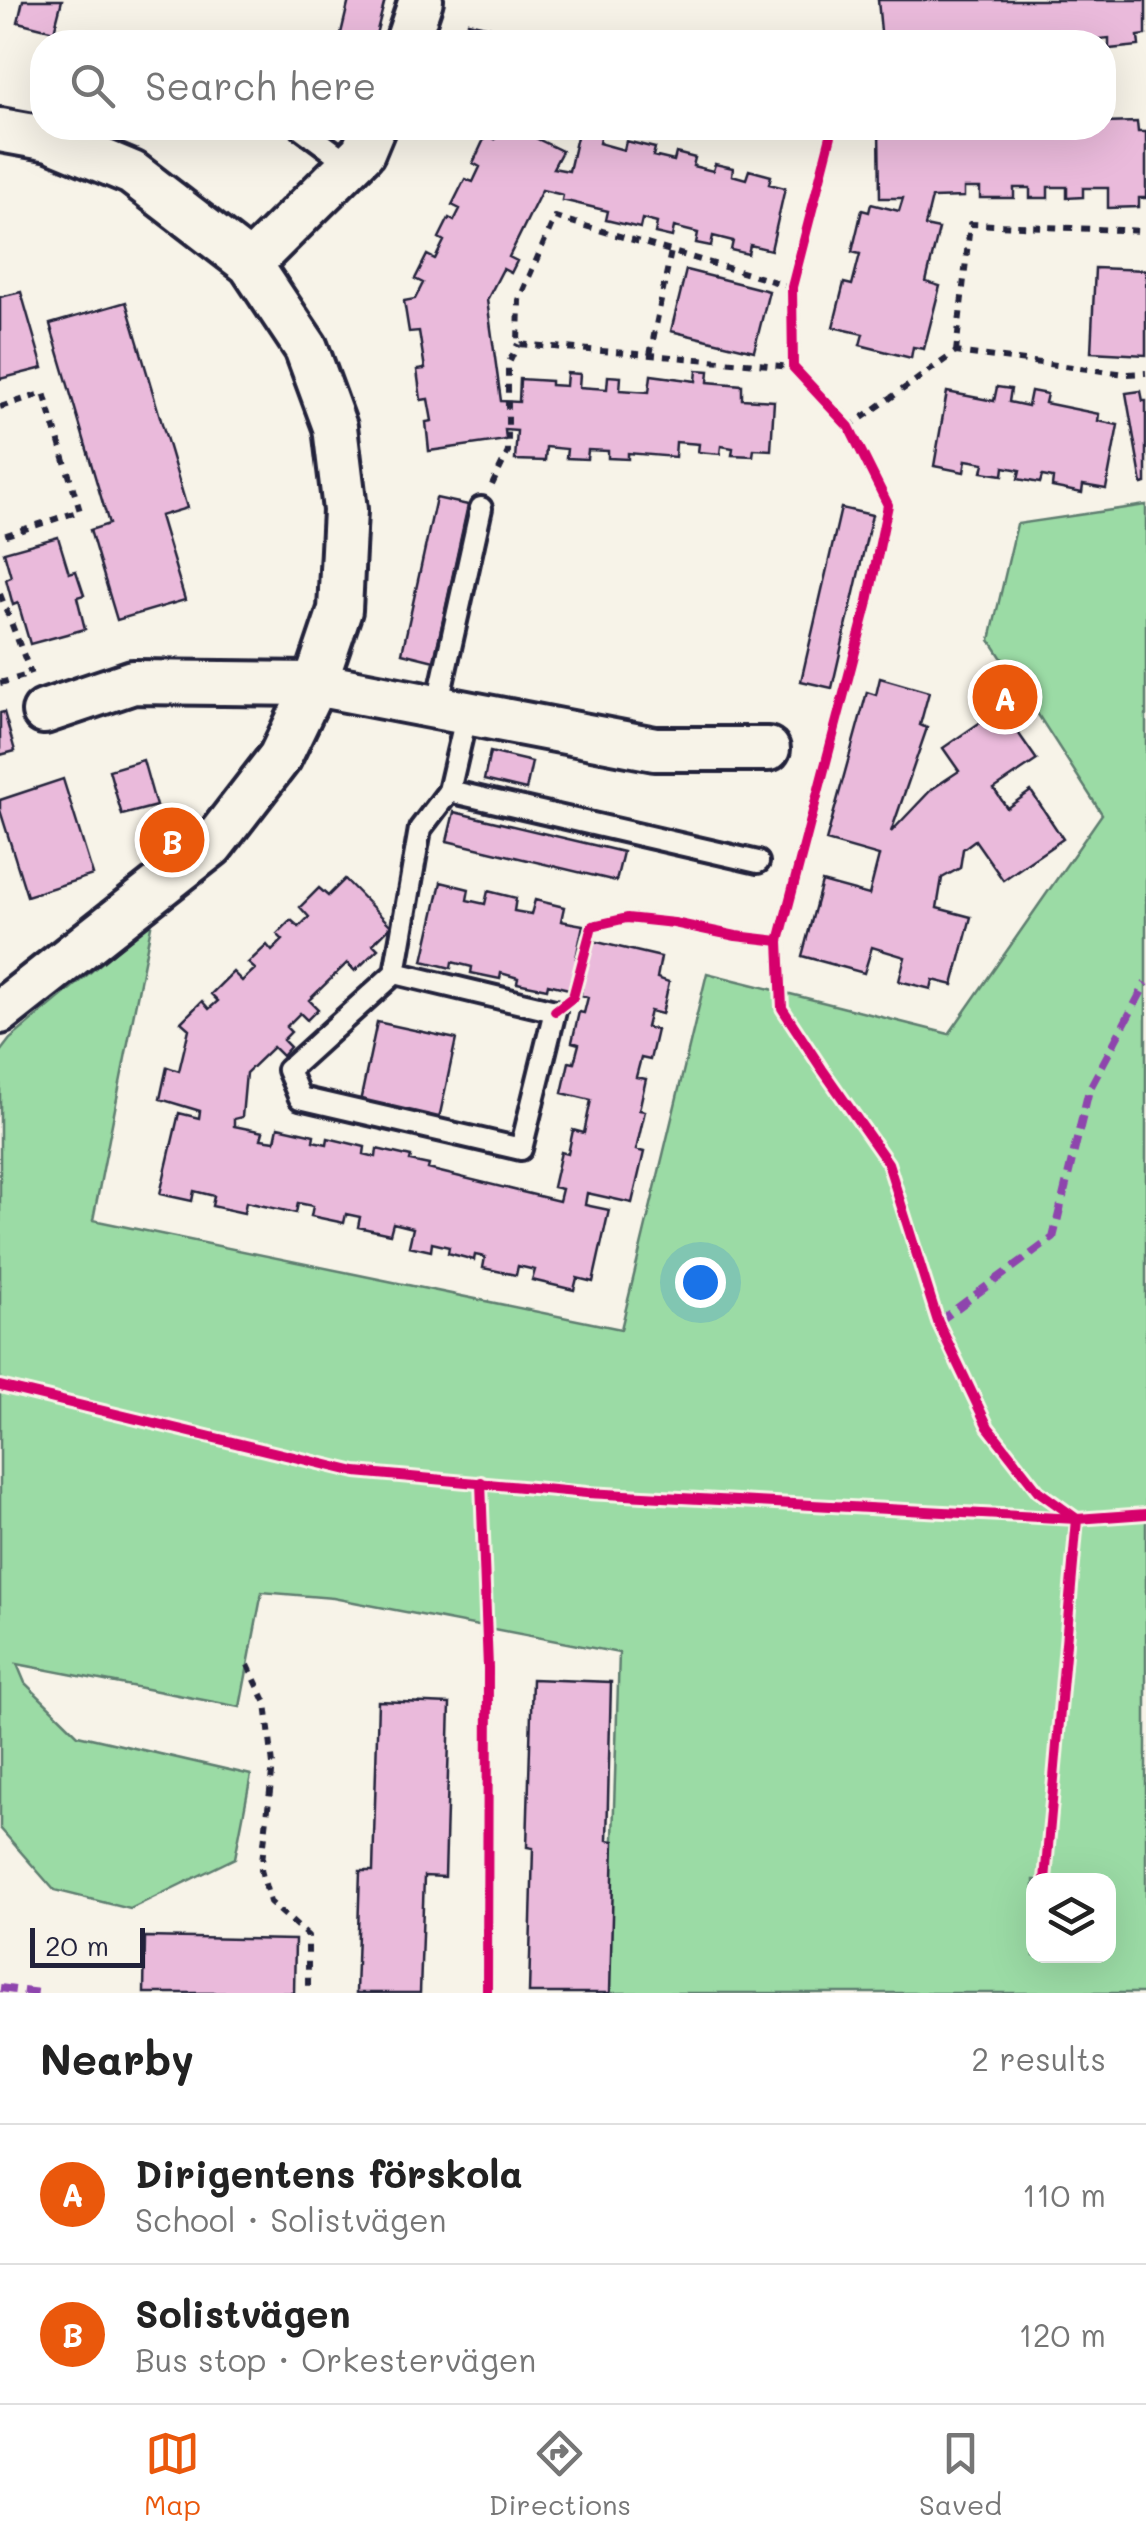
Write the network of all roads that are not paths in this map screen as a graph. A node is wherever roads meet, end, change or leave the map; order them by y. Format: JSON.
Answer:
{"nodes":[{"id":1,"x":420,"y":0,"type":"edge"},
{"id":2,"x":411,"y":30,"type":"edge"},
{"id":3,"x":0,"y":130,"type":"edge"},
{"id":4,"x":30,"y":135,"type":"edge"},
{"id":5,"x":52,"y":140,"type":"edge"},
{"id":6,"x":317,"y":140,"type":"edge"},
{"id":7,"x":368,"y":140,"type":"edge"},
{"id":8,"x":350,"y":165,"type":"junction"},
{"id":9,"x":250,"y":264,"type":"junction"},
{"id":10,"x":481,"y":508,"type":"road end"},
{"id":11,"x":315,"y":684,"type":"junction"},
{"id":12,"x":37,"y":693,"type":"road end"},
{"id":13,"x":452,"y":710,"type":"junction"},
{"id":14,"x":768,"y":749,"type":"dead end"},
{"id":15,"x":449,"y":792,"type":"junction"},
{"id":16,"x":758,"y":862,"type":"dead end"},
{"id":17,"x":394,"y":973,"type":"junction"},
{"id":18,"x":0,"y":1012,"type":"edge"}],
"edges":[{"from":1,"to":2,"type":"street"},
{"from":3,"to":4,"type":"street"},
{"from":5,"to":9,"type":"street"},
{"from":6,"to":8,"type":"lane"},
{"from":7,"to":8,"type":"street"},
{"from":8,"to":9,"type":"street"},
{"from":9,"to":11,"type":"street"},
{"from":10,"to":13,"type":"lane"},
{"from":11,"to":12,"type":"street"},
{"from":11,"to":13,"type":"street"},
{"from":11,"to":18,"type":"street"},
{"from":13,"to":14,"type":"street"},
{"from":13,"to":15,"type":"lane"},
{"from":15,"to":16,"type":"lane"},
{"from":15,"to":17,"type":"lane"},
{"from":17,"to":17,"type":"lane"}]}
